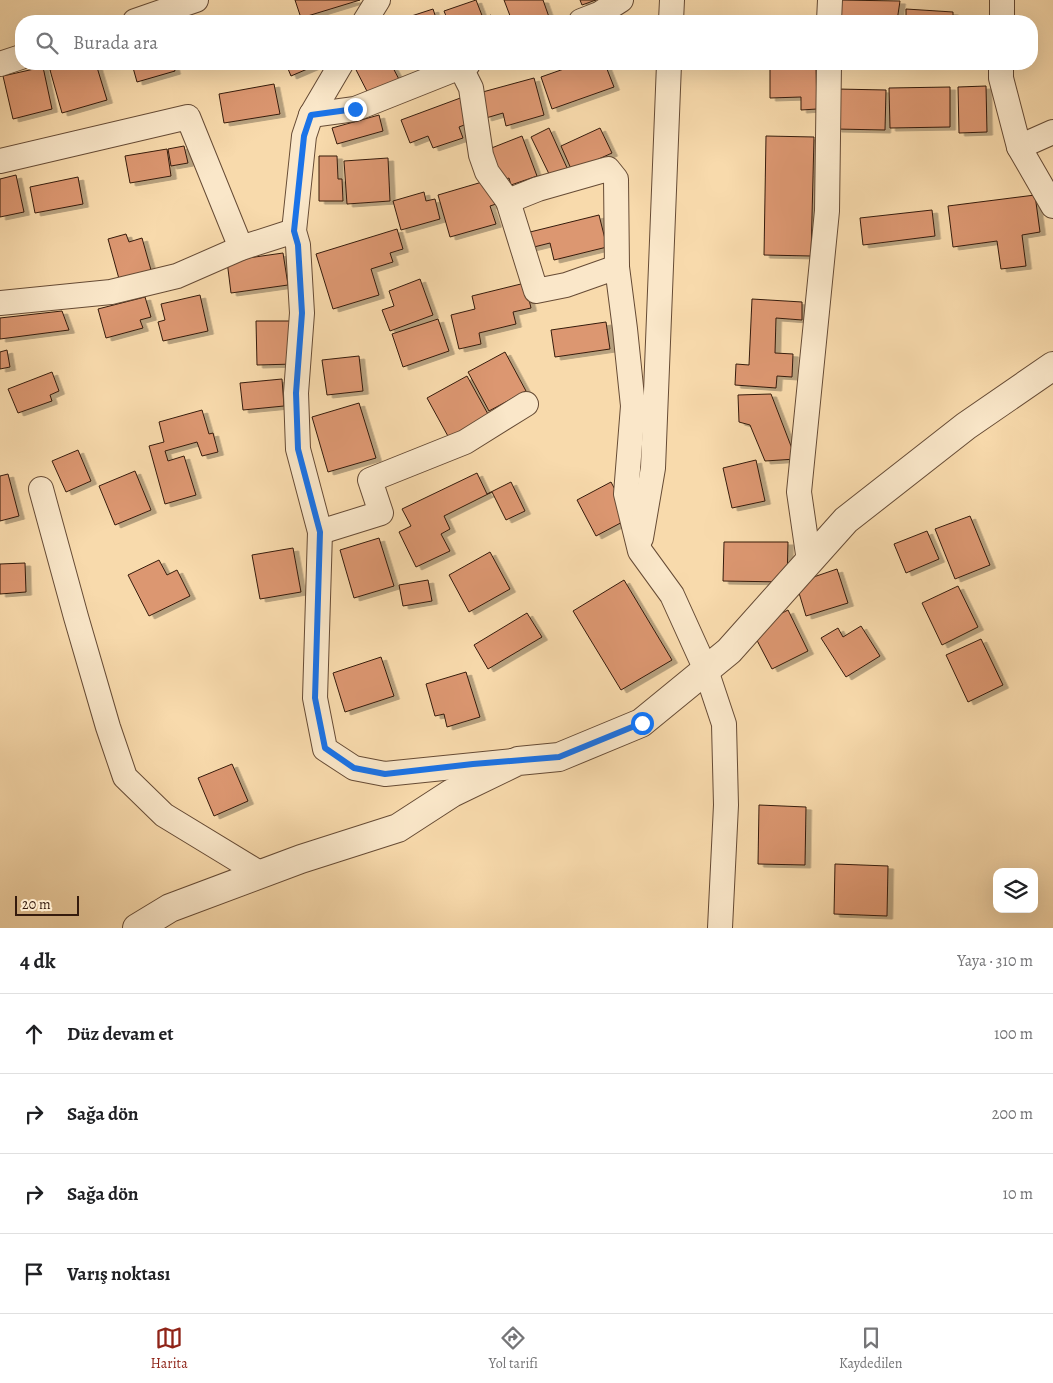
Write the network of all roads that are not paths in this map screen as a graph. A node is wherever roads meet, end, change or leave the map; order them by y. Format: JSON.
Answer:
{"nodes":[{"id":1,"x":196,"y":0,"type":"edge"},
{"id":2,"x":378,"y":0,"type":"edge"},
{"id":3,"x":621,"y":0,"type":"edge"},
{"id":4,"x":672,"y":0,"type":"edge"},
{"id":5,"x":830,"y":0,"type":"edge"},
{"id":6,"x":1002,"y":0,"type":"edge"},
{"id":7,"x":152,"y":15,"type":"edge"},
{"id":8,"x":369,"y":15,"type":"edge"},
{"id":9,"x":596,"y":15,"type":"edge"},
{"id":10,"x":671,"y":15,"type":"edge"},
{"id":11,"x":829,"y":15,"type":"edge"},
{"id":12,"x":1002,"y":15,"type":"edge"},
{"id":13,"x":15,"y":59,"type":"edge"},
{"id":14,"x":0,"y":64,"type":"edge"},
{"id":15,"x":337,"y":70,"type":"edge"},
{"id":16,"x":452,"y":70,"type":"edge"},
{"id":17,"x":466,"y":70,"type":"edge"},
{"id":18,"x":669,"y":70,"type":"edge"},
{"id":19,"x":829,"y":70,"type":"edge"},
{"id":20,"x":1001,"y":70,"type":"edge"},
{"id":21,"x":311,"y":115,"type":"junction"},
{"id":22,"x":1053,"y":132,"type":"edge"},
{"id":23,"x":1019,"y":147,"type":"junction"},
{"id":24,"x":0,"y":161,"type":"edge"},
{"id":25,"x":508,"y":201,"type":"junction"},
{"id":26,"x":1053,"y":206,"type":"edge"},
{"id":27,"x":294,"y":231,"type":"junction"},
{"id":28,"x":241,"y":248,"type":"junction"},
{"id":29,"x":617,"y":267,"type":"junction"},
{"id":30,"x":0,"y":303,"type":"edge"},
{"id":31,"x":1053,"y":366,"type":"edge"},
{"id":32,"x":526,"y":404,"type":"dead end"},
{"id":33,"x":41,"y":490,"type":"dead end"},
{"id":34,"x":320,"y":532,"type":"junction"},
{"id":35,"x":639,"y":546,"type":"junction"},
{"id":36,"x":809,"y":561,"type":"junction"},
{"id":37,"x":706,"y":670,"type":"junction"},
{"id":38,"x":518,"y":761,"type":"junction"},
{"id":39,"x":261,"y":874,"type":"junction"},
{"id":40,"x":137,"y":928,"type":"edge"},
{"id":41,"x":720,"y":928,"type":"edge"}],
"edges":[{"from":1,"to":7,"type":"street"},
{"from":2,"to":8,"type":"street"},
{"from":3,"to":9,"type":"street"},
{"from":4,"to":10,"type":"street"},
{"from":5,"to":11,"type":"street"},
{"from":6,"to":12,"type":"street"},
{"from":13,"to":14,"type":"street"},
{"from":15,"to":21,"type":"street"},
{"from":16,"to":21,"type":"street"},
{"from":17,"to":25,"type":"street"},
{"from":18,"to":35,"type":"street"},
{"from":19,"to":36,"type":"street"},
{"from":20,"to":23,"type":"street"},
{"from":21,"to":27,"type":"street"},
{"from":22,"to":23,"type":"street"},
{"from":23,"to":26,"type":"street"},
{"from":24,"to":28,"type":"street"},
{"from":25,"to":29,"type":"street"},
{"from":25,"to":29,"type":"street"},
{"from":27,"to":28,"type":"street"},
{"from":27,"to":34,"type":"street"},
{"from":28,"to":30,"type":"street"},
{"from":29,"to":35,"type":"street"},
{"from":31,"to":36,"type":"street"},
{"from":32,"to":34,"type":"street"},
{"from":33,"to":39,"type":"street"},
{"from":34,"to":38,"type":"street"},
{"from":35,"to":37,"type":"street"},
{"from":36,"to":37,"type":"street"},
{"from":37,"to":38,"type":"street"},
{"from":37,"to":41,"type":"street"},
{"from":38,"to":39,"type":"street"},
{"from":39,"to":40,"type":"street"}]}
